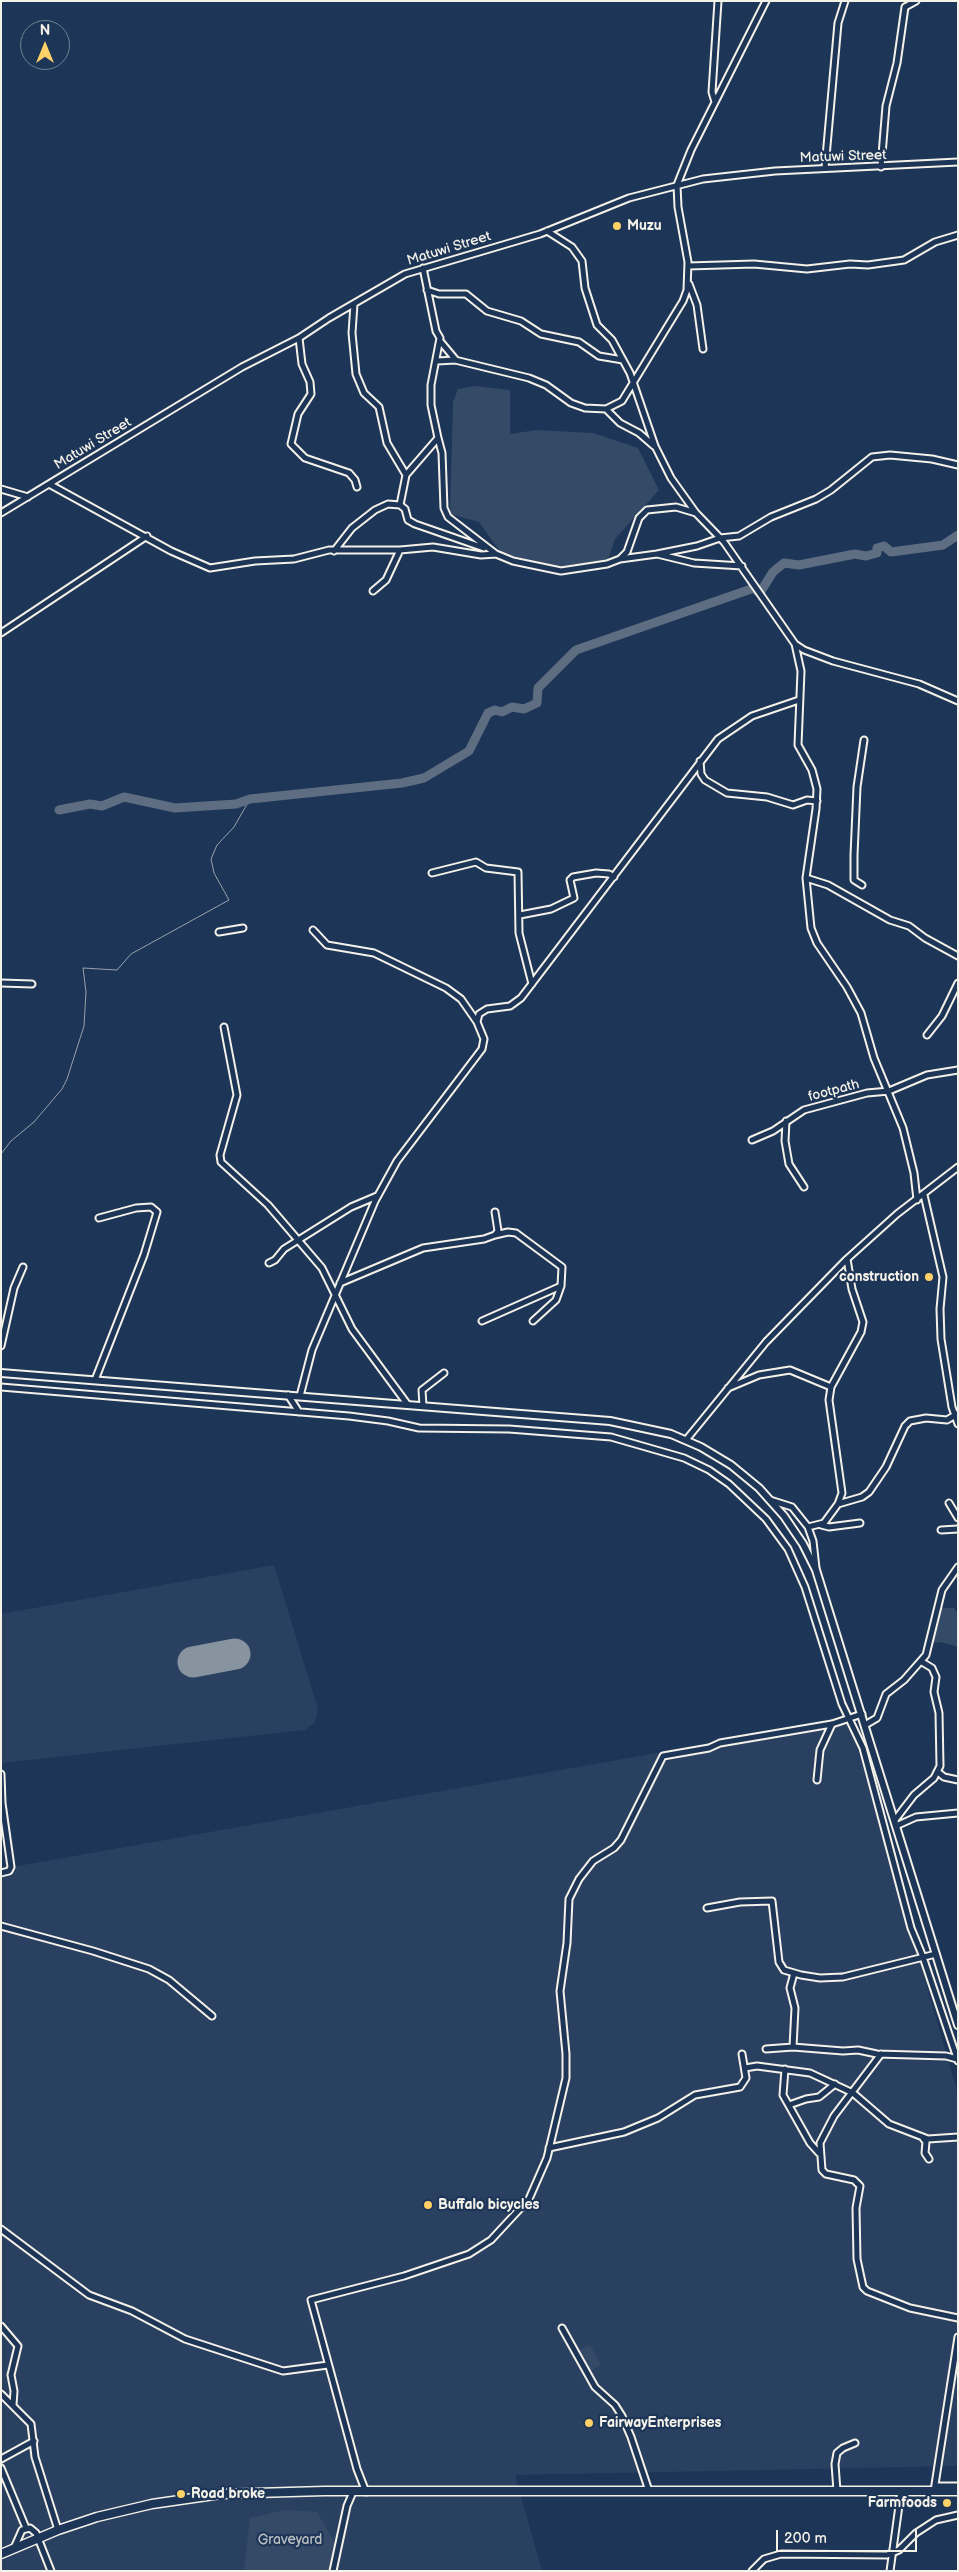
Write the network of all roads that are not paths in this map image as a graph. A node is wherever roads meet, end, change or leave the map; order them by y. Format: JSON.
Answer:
{"nodes":[{"id":1,"x":718,"y":1,"type":"edge"},
{"id":2,"x":766,"y":1,"type":"edge"},
{"id":3,"x":845,"y":1,"type":"edge"},
{"id":4,"x":916,"y":1,"type":"edge"},
{"id":5,"x":715,"y":102,"type":"junction"},
{"id":6,"x":958,"y":162,"type":"edge"},
{"id":7,"x":881,"y":167,"type":"junction"},
{"id":8,"x":825,"y":168,"type":"junction"},
{"id":9,"x":677,"y":185,"type":"junction"},
{"id":10,"x":547,"y":231,"type":"junction"},
{"id":11,"x":958,"y":235,"type":"edge"},
{"id":12,"x":688,"y":266,"type":"junction"},
{"id":13,"x":423,"y":268,"type":"junction"},
{"id":14,"x":688,"y":281,"type":"junction"},
{"id":15,"x":426,"y":289,"type":"junction"},
{"id":16,"x":354,"y":304,"type":"junction"},
{"id":17,"x":299,"y":338,"type":"junction"},
{"id":18,"x":440,"y":341,"type":"junction"},
{"id":19,"x":704,"y":349,"type":"dead end"},
{"id":20,"x":455,"y":360,"type":"junction"},
{"id":21,"x":623,"y":360,"type":"junction"},
{"id":22,"x":437,"y":361,"type":"junction"},
{"id":23,"x":634,"y":383,"type":"junction"},
{"id":24,"x":606,"y":409,"type":"junction"},
{"id":25,"x":438,"y":438,"type":"junction"},
{"id":26,"x":655,"y":446,"type":"junction"},
{"id":27,"x":958,"y":465,"type":"edge"},
{"id":28,"x":406,"y":475,"type":"junction"},
{"id":29,"x":49,"y":484,"type":"junction"},
{"id":30,"x":356,"y":487,"type":"dead end"},
{"id":31,"x":1,"y":489,"type":"edge"},
{"id":32,"x":28,"y":497,"type":"junction"},
{"id":33,"x":400,"y":505,"type":"junction"},
{"id":34,"x":1,"y":513,"type":"edge"},
{"id":35,"x":696,"y":513,"type":"junction"},
{"id":36,"x":147,"y":536,"type":"junction"},
{"id":37,"x":720,"y":538,"type":"junction"},
{"id":38,"x":400,"y":550,"type":"junction"},
{"id":39,"x":489,"y":550,"type":"junction"},
{"id":40,"x":334,"y":551,"type":"junction"},
{"id":41,"x":496,"y":554,"type":"junction"},
{"id":42,"x":657,"y":554,"type":"junction"},
{"id":43,"x":620,"y":559,"type":"junction"},
{"id":44,"x":742,"y":566,"type":"junction"},
{"id":45,"x":373,"y":591,"type":"dead end"},
{"id":46,"x":1,"y":633,"type":"edge"},
{"id":47,"x":794,"y":644,"type":"junction"},
{"id":48,"x":799,"y":700,"type":"junction"},
{"id":49,"x":958,"y":701,"type":"edge"},
{"id":50,"x":864,"y":740,"type":"dead end"},
{"id":51,"x":700,"y":761,"type":"junction"},
{"id":52,"x":817,"y":801,"type":"junction"},
{"id":53,"x":432,"y":873,"type":"dead end"},
{"id":54,"x":614,"y":877,"type":"junction"},
{"id":55,"x":806,"y":878,"type":"junction"},
{"id":56,"x":862,"y":885,"type":"dead end"},
{"id":57,"x":520,"y":915,"type":"junction"},
{"id":58,"x":243,"y":928,"type":"dead end"},
{"id":59,"x":313,"y":930,"type":"dead end"},
{"id":60,"x":219,"y":932,"type":"dead end"},
{"id":61,"x":958,"y":956,"type":"edge"},
{"id":62,"x":958,"y":982,"type":"edge"},
{"id":63,"x":1,"y":983,"type":"edge"},
{"id":64,"x":32,"y":984,"type":"dead end"},
{"id":65,"x":532,"y":984,"type":"junction"},
{"id":66,"x":477,"y":1022,"type":"junction"},
{"id":67,"x":224,"y":1027,"type":"dead end"},
{"id":68,"x":927,"y":1035,"type":"dead end"},
{"id":69,"x":958,"y":1070,"type":"edge"},
{"id":70,"x":889,"y":1091,"type":"junction"},
{"id":71,"x":786,"y":1121,"type":"junction"},
{"id":72,"x":752,"y":1140,"type":"dead end"},
{"id":73,"x":958,"y":1167,"type":"edge"},
{"id":74,"x":804,"y":1187,"type":"dead end"},
{"id":75,"x":924,"y":1195,"type":"junction"},
{"id":76,"x":377,"y":1196,"type":"junction"},
{"id":77,"x":917,"y":1200,"type":"junction"},
{"id":78,"x":495,"y":1212,"type":"dead end"},
{"id":79,"x":99,"y":1218,"type":"dead end"},
{"id":80,"x":495,"y":1235,"type":"junction"},
{"id":81,"x":297,"y":1241,"type":"junction"},
{"id":82,"x":847,"y":1259,"type":"junction"},
{"id":83,"x":269,"y":1263,"type":"dead end"},
{"id":84,"x":23,"y":1267,"type":"dead end"},
{"id":85,"x":340,"y":1283,"type":"junction"},
{"id":86,"x":561,"y":1286,"type":"junction"},
{"id":87,"x":335,"y":1293,"type":"junction"},
{"id":88,"x":482,"y":1321,"type":"dead end"},
{"id":89,"x":533,"y":1321,"type":"dead end"},
{"id":90,"x":1,"y":1346,"type":"edge"},
{"id":91,"x":1,"y":1373,"type":"edge"},
{"id":92,"x":444,"y":1373,"type":"dead end"},
{"id":93,"x":95,"y":1380,"type":"junction"},
{"id":94,"x":1,"y":1387,"type":"edge"},
{"id":95,"x":831,"y":1388,"type":"junction"},
{"id":96,"x":726,"y":1389,"type":"junction"},
{"id":97,"x":288,"y":1395,"type":"junction"},
{"id":98,"x":300,"y":1396,"type":"junction"},
{"id":99,"x":408,"y":1405,"type":"junction"},
{"id":100,"x":423,"y":1406,"type":"junction"},
{"id":101,"x":299,"y":1412,"type":"junction"},
{"id":102,"x":956,"y":1415,"type":"edge"},
{"id":103,"x":958,"y":1424,"type":"edge"},
{"id":104,"x":686,"y":1440,"type":"junction"},
{"id":105,"x":770,"y":1500,"type":"junction"},
{"id":106,"x":838,"y":1504,"type":"junction"},
{"id":107,"x":949,"y":1504,"type":"dead end"},
{"id":108,"x":958,"y":1518,"type":"edge"},
{"id":109,"x":860,"y":1523,"type":"dead end"},
{"id":110,"x":820,"y":1525,"type":"junction"},
{"id":111,"x":808,"y":1527,"type":"junction"},
{"id":112,"x":958,"y":1528,"type":"edge"},
{"id":113,"x":941,"y":1530,"type":"dead end"},
{"id":114,"x":958,"y":1567,"type":"edge"},
{"id":115,"x":816,"y":1570,"type":"junction"},
{"id":116,"x":922,"y":1662,"type":"junction"},
{"id":117,"x":862,"y":1714,"type":"junction"},
{"id":118,"x":849,"y":1719,"type":"junction"},
{"id":119,"x":832,"y":1724,"type":"junction"},
{"id":120,"x":865,"y":1725,"type":"junction"},
{"id":121,"x":938,"y":1772,"type":"junction"},
{"id":122,"x":1,"y":1774,"type":"edge"},
{"id":123,"x":817,"y":1780,"type":"dead end"},
{"id":124,"x":958,"y":1780,"type":"edge"},
{"id":125,"x":958,"y":1814,"type":"edge"},
{"id":126,"x":895,"y":1823,"type":"junction"},
{"id":127,"x":1,"y":1873,"type":"edge"},
{"id":128,"x":707,"y":1908,"type":"dead end"},
{"id":129,"x":1,"y":1926,"type":"edge"},
{"id":130,"x":936,"y":1954,"type":"junction"},
{"id":131,"x":923,"y":1957,"type":"junction"},
{"id":132,"x":794,"y":1973,"type":"junction"},
{"id":133,"x":212,"y":2016,"type":"dead end"},
{"id":134,"x":956,"y":2016,"type":"edge"},
{"id":135,"x":958,"y":2025,"type":"edge"},
{"id":136,"x":793,"y":2047,"type":"junction"},
{"id":137,"x":766,"y":2049,"type":"dead end"},
{"id":138,"x":742,"y":2054,"type":"dead end"},
{"id":139,"x":881,"y":2054,"type":"junction"},
{"id":140,"x":957,"y":2060,"type":"edge"},
{"id":141,"x":745,"y":2068,"type":"junction"},
{"id":142,"x":785,"y":2069,"type":"junction"},
{"id":143,"x":835,"y":2084,"type":"junction"},
{"id":144,"x":853,"y":2093,"type":"junction"},
{"id":145,"x":790,"y":2105,"type":"junction"},
{"id":146,"x":921,"y":2136,"type":"junction"},
{"id":147,"x":958,"y":2137,"type":"edge"},
{"id":148,"x":549,"y":2148,"type":"junction"},
{"id":149,"x":820,"y":2153,"type":"junction"},
{"id":150,"x":929,"y":2159,"type":"dead end"},
{"id":151,"x":1,"y":2229,"type":"edge"},
{"id":152,"x":958,"y":2318,"type":"edge"},
{"id":153,"x":1,"y":2326,"type":"edge"},
{"id":154,"x":562,"y":2328,"type":"dead end"},
{"id":155,"x":958,"y":2337,"type":"edge"},
{"id":156,"x":328,"y":2365,"type":"junction"},
{"id":157,"x":1,"y":2394,"type":"edge"},
{"id":158,"x":13,"y":2405,"type":"junction"},
{"id":159,"x":34,"y":2441,"type":"junction"},
{"id":160,"x":855,"y":2443,"type":"dead end"},
{"id":161,"x":1,"y":2459,"type":"edge"},
{"id":162,"x":1,"y":2468,"type":"edge"},
{"id":163,"x":934,"y":2489,"type":"junction"},
{"id":164,"x":956,"y":2490,"type":"edge"},
{"id":165,"x":649,"y":2491,"type":"junction"},
{"id":166,"x":837,"y":2491,"type":"junction"},
{"id":167,"x":902,"y":2491,"type":"junction"},
{"id":168,"x":353,"y":2492,"type":"junction"},
{"id":169,"x":366,"y":2492,"type":"junction"},
{"id":170,"x":958,"y":2515,"type":"edge"},
{"id":171,"x":26,"y":2528,"type":"junction"},
{"id":172,"x":58,"y":2530,"type":"junction"},
{"id":173,"x":38,"y":2538,"type":"junction"},
{"id":174,"x":14,"y":2548,"type":"junction"},
{"id":175,"x":893,"y":2553,"type":"junction"},
{"id":176,"x":1,"y":2554,"type":"edge"},
{"id":177,"x":51,"y":2571,"type":"edge"},
{"id":178,"x":333,"y":2571,"type":"edge"},
{"id":179,"x":752,"y":2571,"type":"edge"},
{"id":180,"x":890,"y":2571,"type":"edge"}],
"edges":[{"from":1,"to":5,"type":"street"},
{"from":2,"to":5,"type":"street"},
{"from":3,"to":8,"type":"street"},
{"from":4,"to":7,"type":"street"},
{"from":5,"to":9,"type":"street"},
{"from":6,"to":7,"type":"street","name":"Matuwi Street"},
{"from":7,"to":8,"type":"street","name":"Matuwi Street"},
{"from":8,"to":9,"type":"street","name":"Matuwi Street"},
{"from":9,"to":10,"type":"street","name":"Matuwi Street"},
{"from":9,"to":12,"type":"street"},
{"from":10,"to":13,"type":"street","name":"Matuwi Street"},
{"from":10,"to":21,"type":"street"},
{"from":11,"to":12,"type":"street"},
{"from":12,"to":14,"type":"street"},
{"from":13,"to":15,"type":"street"},
{"from":13,"to":16,"type":"street","name":"Matuwi Street"},
{"from":14,"to":19,"type":"street"},
{"from":14,"to":23,"type":"street"},
{"from":15,"to":18,"type":"street"},
{"from":15,"to":21,"type":"street"},
{"from":16,"to":17,"type":"street","name":"Matuwi Street"},
{"from":16,"to":28,"type":"street"},
{"from":17,"to":29,"type":"street","name":"Matuwi Street"},
{"from":17,"to":30,"type":"street"},
{"from":18,"to":20,"type":"street"},
{"from":18,"to":22,"type":"street"},
{"from":20,"to":22,"type":"street"},
{"from":20,"to":24,"type":"street"},
{"from":21,"to":23,"type":"street"},
{"from":22,"to":25,"type":"street"},
{"from":23,"to":24,"type":"street"},
{"from":23,"to":26,"type":"street"},
{"from":24,"to":26,"type":"street"},
{"from":25,"to":28,"type":"street"},
{"from":25,"to":39,"type":"street"},
{"from":26,"to":35,"type":"street"},
{"from":27,"to":37,"type":"street"},
{"from":28,"to":33,"type":"street"},
{"from":29,"to":32,"type":"street","name":"Matuwi Street"},
{"from":29,"to":36,"type":"street"},
{"from":31,"to":32,"type":"street"},
{"from":32,"to":34,"type":"street","name":"Matuwi Street"},
{"from":33,"to":39,"type":"street"},
{"from":33,"to":40,"type":"street"},
{"from":35,"to":37,"type":"street"},
{"from":35,"to":43,"type":"street"},
{"from":36,"to":40,"type":"street"},
{"from":36,"to":46,"type":"street"},
{"from":37,"to":42,"type":"street"},
{"from":37,"to":44,"type":"street"},
{"from":38,"to":40,"type":"street"},
{"from":38,"to":41,"type":"street"},
{"from":38,"to":45,"type":"street"},
{"from":39,"to":41,"type":"street"},
{"from":41,"to":43,"type":"street"},
{"from":42,"to":43,"type":"street"},
{"from":42,"to":44,"type":"street"},
{"from":44,"to":47,"type":"street"},
{"from":47,"to":48,"type":"street"},
{"from":47,"to":49,"type":"street"},
{"from":48,"to":51,"type":"street"},
{"from":48,"to":52,"type":"street"},
{"from":50,"to":56,"type":"street"},
{"from":51,"to":52,"type":"street"},
{"from":51,"to":54,"type":"street"},
{"from":52,"to":55,"type":"street"},
{"from":53,"to":57,"type":"street"},
{"from":54,"to":57,"type":"street"},
{"from":54,"to":65,"type":"street"},
{"from":55,"to":61,"type":"street"},
{"from":55,"to":70,"type":"street"},
{"from":57,"to":65,"type":"street"},
{"from":58,"to":60,"type":"street"},
{"from":59,"to":66,"type":"street"},
{"from":62,"to":68,"type":"street"},
{"from":63,"to":64,"type":"street"},
{"from":65,"to":66,"type":"street"},
{"from":66,"to":76,"type":"street"},
{"from":67,"to":81,"type":"street"},
{"from":69,"to":70,"type":"street","name":"footpath"},
{"from":70,"to":71,"type":"street","name":"footpath"},
{"from":70,"to":77,"type":"street"},
{"from":71,"to":72,"type":"street","name":"footpath"},
{"from":71,"to":74,"type":"street"},
{"from":73,"to":75,"type":"street"},
{"from":75,"to":77,"type":"street"},
{"from":75,"to":102,"type":"street"},
{"from":76,"to":81,"type":"street"},
{"from":76,"to":85,"type":"street"},
{"from":77,"to":82,"type":"street"},
{"from":78,"to":80,"type":"street"},
{"from":79,"to":93,"type":"street"},
{"from":80,"to":85,"type":"street"},
{"from":80,"to":86,"type":"street"},
{"from":81,"to":83,"type":"street"},
{"from":81,"to":87,"type":"street"},
{"from":82,"to":95,"type":"street"},
{"from":82,"to":96,"type":"street"},
{"from":84,"to":90,"type":"street"},
{"from":85,"to":87,"type":"street"},
{"from":86,"to":88,"type":"street"},
{"from":86,"to":89,"type":"street"},
{"from":87,"to":98,"type":"street"},
{"from":87,"to":99,"type":"street"},
{"from":91,"to":93,"type":"main road"},
{"from":92,"to":100,"type":"street"},
{"from":93,"to":97,"type":"main road"},
{"from":94,"to":101,"type":"street"},
{"from":95,"to":96,"type":"street"},
{"from":95,"to":106,"type":"street"},
{"from":96,"to":104,"type":"street"},
{"from":97,"to":98,"type":"main road"},
{"from":97,"to":101,"type":"street"},
{"from":98,"to":99,"type":"main road"},
{"from":99,"to":100,"type":"main road"},
{"from":100,"to":104,"type":"main road"},
{"from":101,"to":118,"type":"street"},
{"from":102,"to":103,"type":"street"},
{"from":102,"to":106,"type":"street"},
{"from":104,"to":105,"type":"main road"},
{"from":105,"to":111,"type":"street"},
{"from":105,"to":115,"type":"main road"},
{"from":106,"to":110,"type":"street"},
{"from":107,"to":108,"type":"street"},
{"from":109,"to":110,"type":"street"},
{"from":110,"to":111,"type":"street"},
{"from":111,"to":115,"type":"street"},
{"from":112,"to":113,"type":"street"},
{"from":114,"to":116,"type":"street"},
{"from":115,"to":117,"type":"main road"},
{"from":116,"to":120,"type":"street"},
{"from":116,"to":121,"type":"street"},
{"from":117,"to":118,"type":"street"},
{"from":117,"to":120,"type":"main road"},
{"from":118,"to":119,"type":"street"},
{"from":118,"to":131,"type":"street"},
{"from":119,"to":123,"type":"street"},
{"from":119,"to":148,"type":"street"},
{"from":120,"to":126,"type":"main road"},
{"from":121,"to":124,"type":"street"},
{"from":121,"to":126,"type":"street"},
{"from":122,"to":127,"type":"street"},
{"from":125,"to":126,"type":"street"},
{"from":126,"to":130,"type":"main road"},
{"from":128,"to":132,"type":"street"},
{"from":129,"to":133,"type":"street"},
{"from":130,"to":131,"type":"street"},
{"from":130,"to":134,"type":"main road"},
{"from":131,"to":132,"type":"street"},
{"from":131,"to":140,"type":"street"},
{"from":132,"to":136,"type":"street"},
{"from":134,"to":135,"type":"main road"},
{"from":136,"to":137,"type":"street"},
{"from":136,"to":139,"type":"street"},
{"from":138,"to":141,"type":"street"},
{"from":139,"to":140,"type":"street"},
{"from":139,"to":144,"type":"street"},
{"from":141,"to":142,"type":"street"},
{"from":141,"to":148,"type":"street"},
{"from":142,"to":143,"type":"street"},
{"from":142,"to":145,"type":"street"},
{"from":143,"to":144,"type":"street"},
{"from":143,"to":145,"type":"street"},
{"from":144,"to":146,"type":"street"},
{"from":144,"to":149,"type":"street"},
{"from":145,"to":149,"type":"street"},
{"from":146,"to":147,"type":"street"},
{"from":146,"to":150,"type":"street"},
{"from":148,"to":156,"type":"street"},
{"from":149,"to":152,"type":"street"},
{"from":151,"to":156,"type":"street"},
{"from":153,"to":158,"type":"street"},
{"from":154,"to":165,"type":"street"},
{"from":155,"to":163,"type":"street"},
{"from":156,"to":169,"type":"street"},
{"from":157,"to":158,"type":"street"},
{"from":158,"to":159,"type":"street"},
{"from":159,"to":161,"type":"street"},
{"from":159,"to":172,"type":"street"},
{"from":160,"to":166,"type":"street"},
{"from":162,"to":171,"type":"street"},
{"from":163,"to":164,"type":"highway"},
{"from":163,"to":167,"type":"highway"},
{"from":165,"to":166,"type":"highway"},
{"from":165,"to":169,"type":"highway"},
{"from":166,"to":167,"type":"highway"},
{"from":167,"to":175,"type":"street"},
{"from":168,"to":169,"type":"highway"},
{"from":168,"to":172,"type":"highway"},
{"from":168,"to":178,"type":"street"},
{"from":170,"to":175,"type":"street"},
{"from":171,"to":173,"type":"street"},
{"from":171,"to":174,"type":"street"},
{"from":172,"to":173,"type":"highway"},
{"from":173,"to":174,"type":"highway"},
{"from":173,"to":177,"type":"street"},
{"from":174,"to":176,"type":"highway"},
{"from":175,"to":179,"type":"street"},
{"from":175,"to":180,"type":"street"}]}
